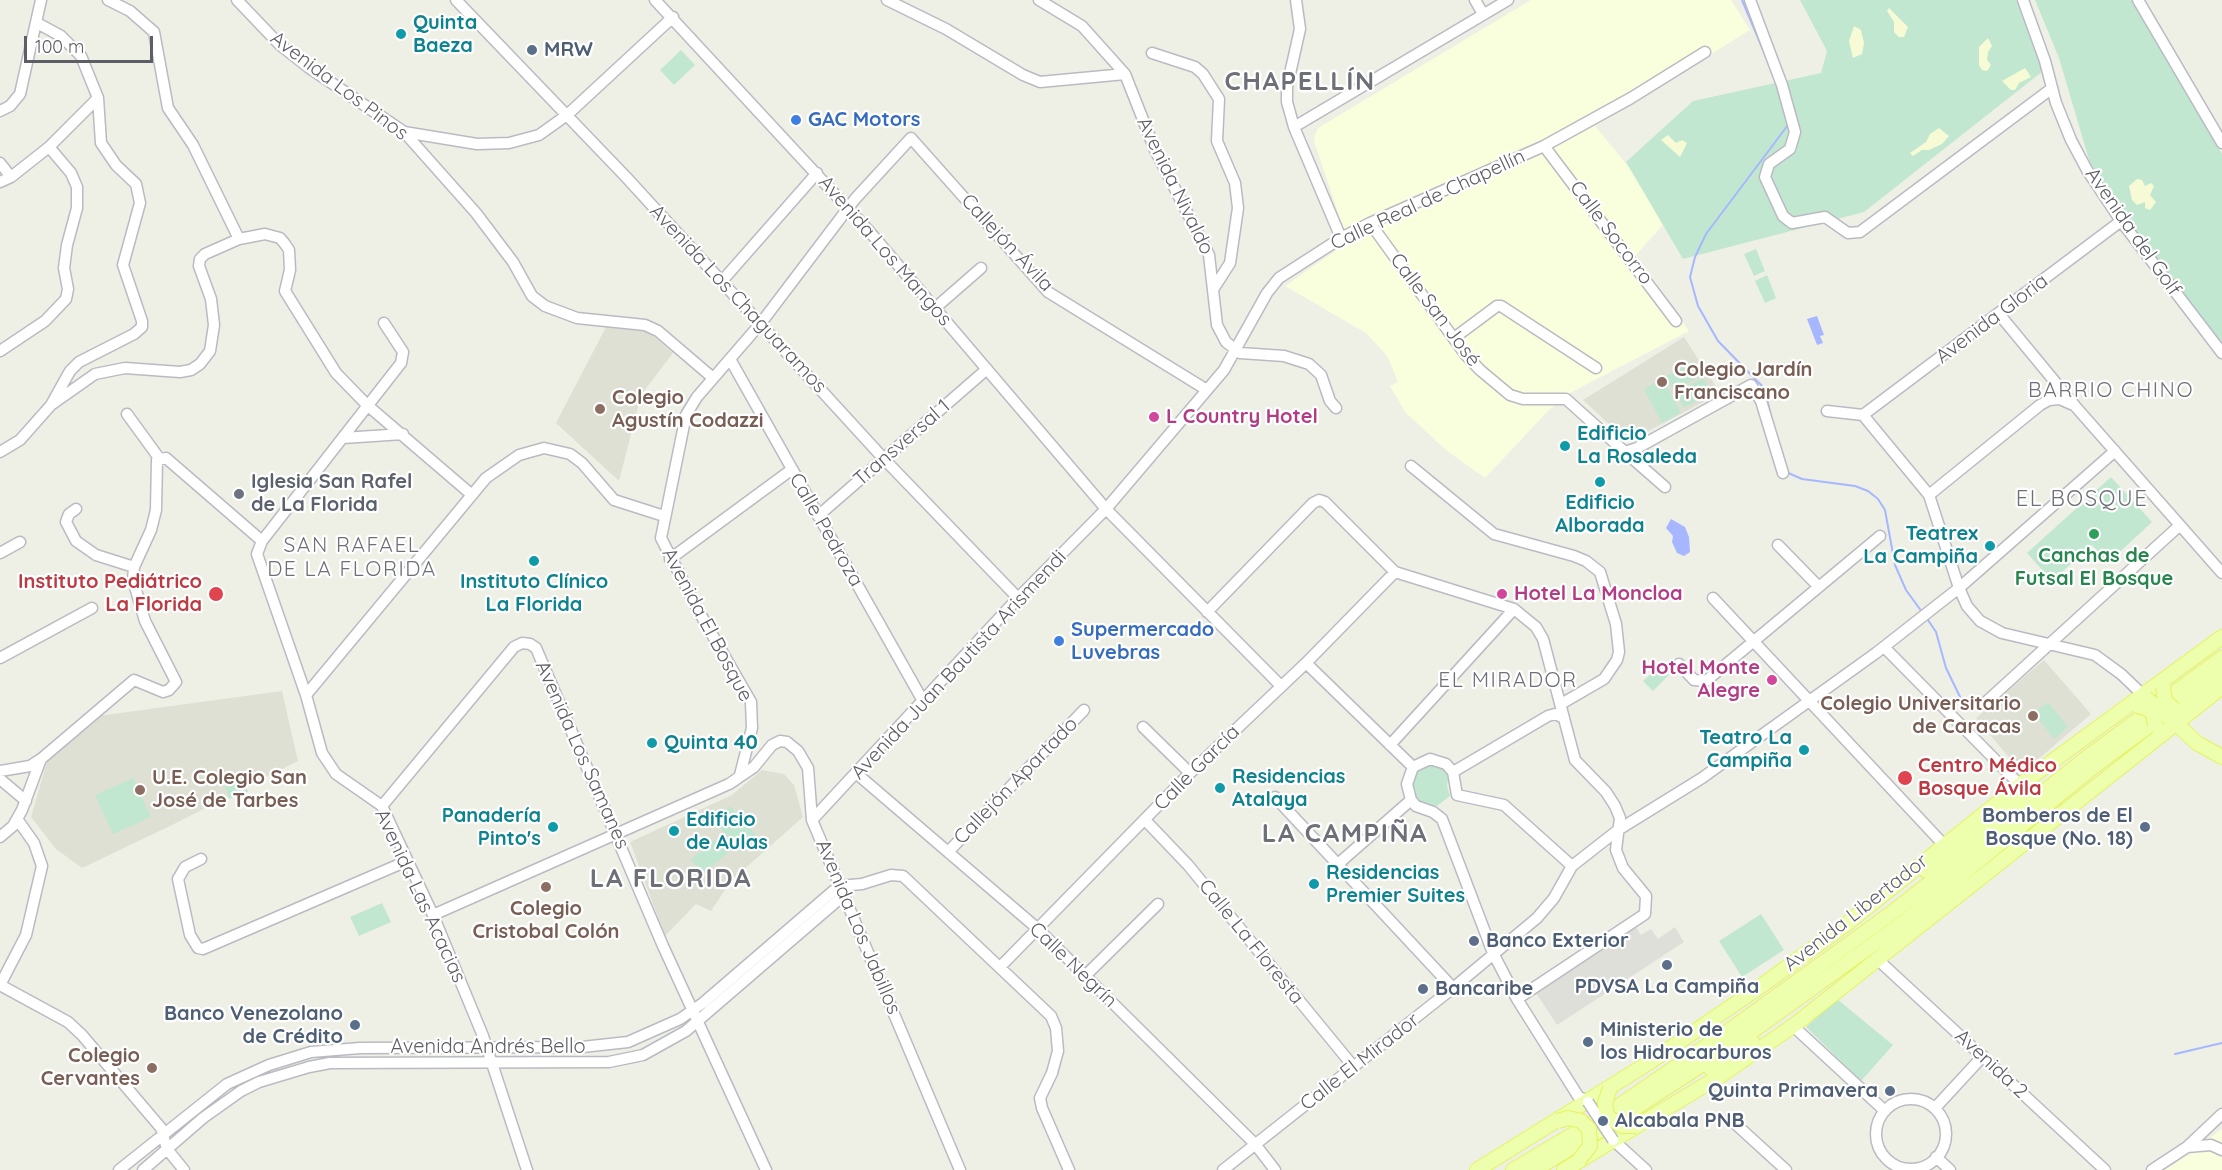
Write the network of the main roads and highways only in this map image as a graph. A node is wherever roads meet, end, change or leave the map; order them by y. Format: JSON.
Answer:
{"nodes":[{"id":1,"x":2222,"y":637,"type":"edge"},
{"id":2,"x":2222,"y":658,"type":"edge"},
{"id":3,"x":2222,"y":672,"type":"edge"},
{"id":4,"x":2163,"y":684,"type":"junction"},
{"id":5,"x":2222,"y":687,"type":"edge"},
{"id":6,"x":2139,"y":701,"type":"junction"},
{"id":7,"x":2176,"y":715,"type":"junction"},
{"id":8,"x":2155,"y":732,"type":"junction"},
{"id":9,"x":2133,"y":737,"type":"junction"},
{"id":10,"x":2112,"y":740,"type":"junction"},
{"id":11,"x":2222,"y":757,"type":"edge"},
{"id":12,"x":1880,"y":898,"type":"junction"},
{"id":13,"x":1907,"y":936,"type":"junction"},
{"id":14,"x":1835,"y":992,"type":"junction"},
{"id":15,"x":1610,"y":1088,"type":"junction"},
{"id":16,"x":1628,"y":1099,"type":"junction"},
{"id":17,"x":1622,"y":1117,"type":"junction"},
{"id":18,"x":1558,"y":1121,"type":"junction"},
{"id":19,"x":1636,"y":1126,"type":"junction"},
{"id":20,"x":1579,"y":1161,"type":"junction"},
{"id":21,"x":1477,"y":1170,"type":"edge"},
{"id":22,"x":1513,"y":1170,"type":"edge"},
{"id":23,"x":1534,"y":1170,"type":"edge"},
{"id":24,"x":1564,"y":1170,"type":"edge"}],
"edges":[{"from":1,"to":4,"type":"main road","name":"Avenida Libertador"},
{"from":2,"to":10,"type":"main road","name":"Avenida Libertador"},
{"from":3,"to":9,"type":"main road","name":"Avenida Libertador"},
{"from":4,"to":6,"type":"main road","name":"Avenida Libertador"},
{"from":4,"to":7,"type":"main road","bridge":true},
{"from":5,"to":7,"type":"main road"},
{"from":6,"to":7,"type":"main road","bridge":true},
{"from":6,"to":8,"type":"main road","bridge":true},
{"from":6,"to":12,"type":"main road","name":"Avenida Libertador"},
{"from":7,"to":8,"type":"main road"},
{"from":7,"to":11,"type":"main road"},
{"from":8,"to":13,"type":"main road"},
{"from":9,"to":13,"type":"main road"},
{"from":9,"to":17,"type":"main road","name":"Avenida Libertador"},
{"from":10,"to":12,"type":"main road"},
{"from":10,"to":16,"type":"main road","name":"Avenida Libertador"},
{"from":12,"to":15,"type":"main road","name":"Avenida Libertador"},
{"from":12,"to":16,"type":"main road"},
{"from":13,"to":14,"type":"main road"},
{"from":14,"to":17,"type":"main road"},
{"from":14,"to":19,"type":"main road"},
{"from":15,"to":18,"type":"main road","name":"Avenida Libertador"},
{"from":15,"to":19,"type":"main road","bridge":true},
{"from":16,"to":22,"type":"main road","name":"Avenida Libertador"},
{"from":17,"to":23,"type":"main road","name":"Avenida Libertador"},
{"from":18,"to":20,"type":"main road","bridge":true},
{"from":18,"to":21,"type":"main road","name":"Avenida Libertador"},
{"from":19,"to":20,"type":"main road"},
{"from":20,"to":24,"type":"main road"}]}
